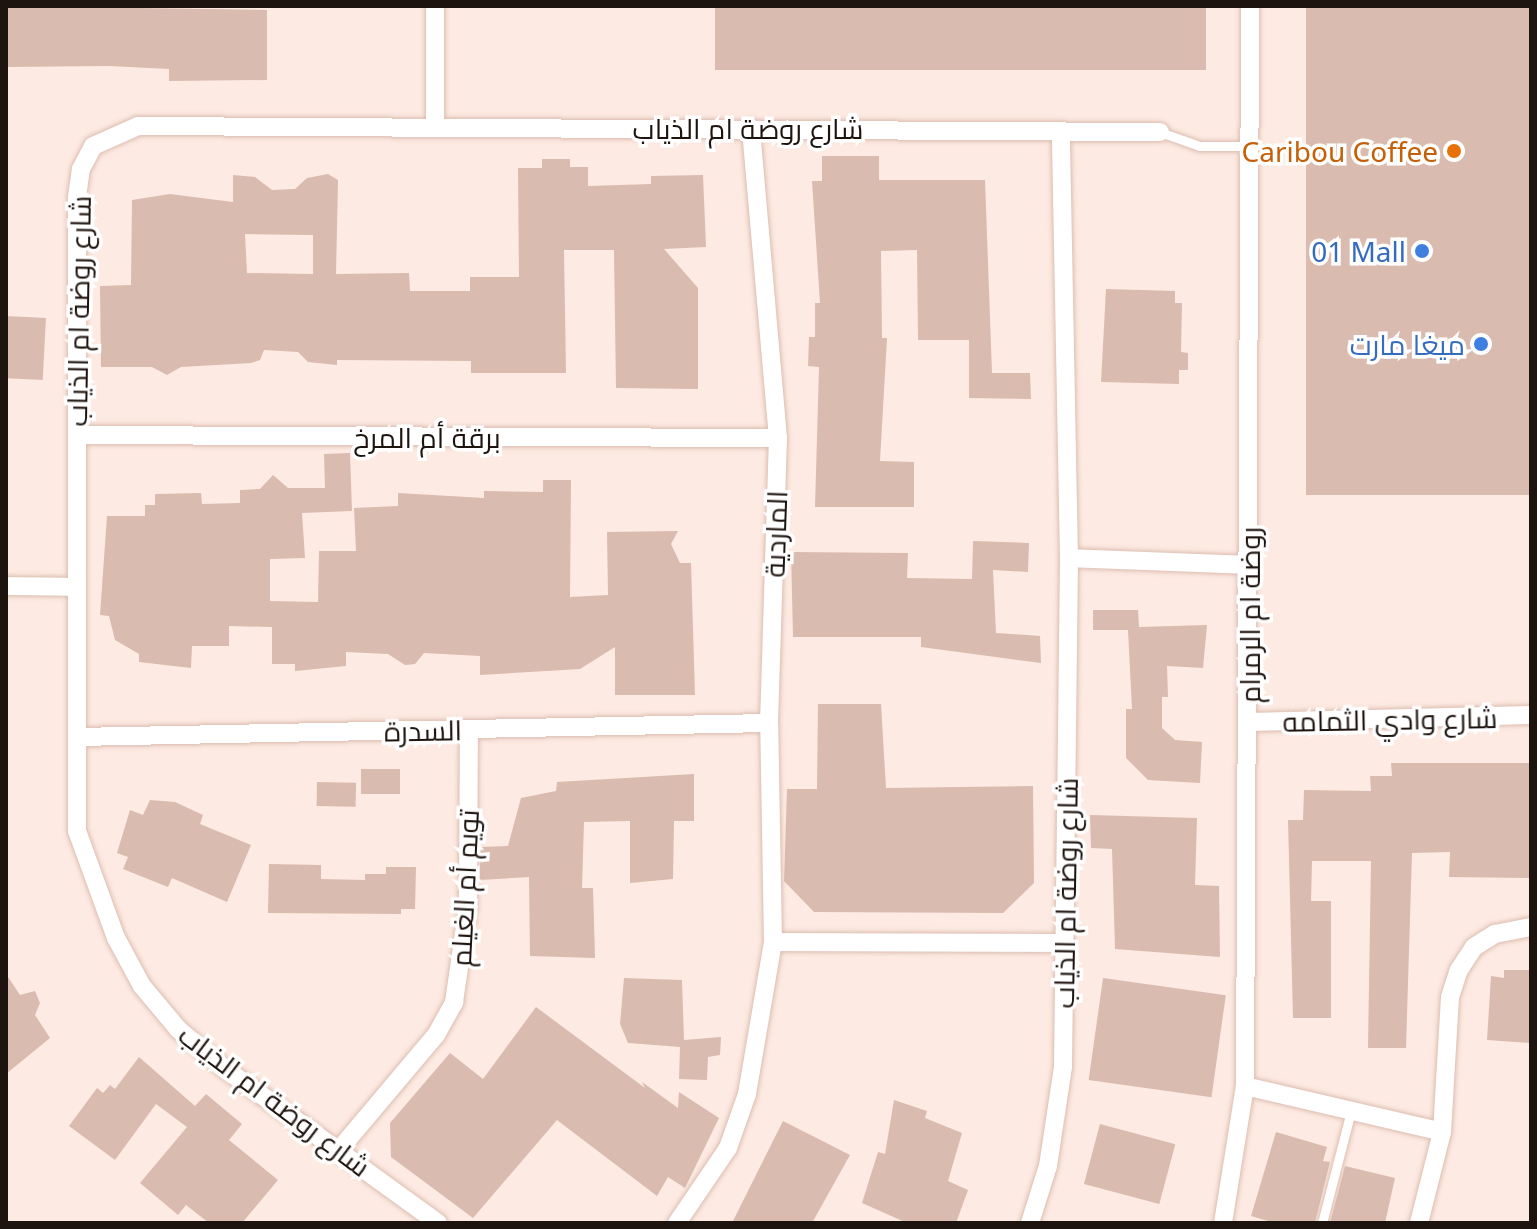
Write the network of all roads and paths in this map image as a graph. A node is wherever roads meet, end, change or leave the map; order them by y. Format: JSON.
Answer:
{"nodes":[{"id":1,"x":435,"y":6,"type":"edge"},
{"id":2,"x":1250,"y":6,"type":"edge"},
{"id":3,"x":435,"y":127,"type":"junction"},
{"id":4,"x":751,"y":128,"type":"junction"},
{"id":5,"x":1061,"y":132,"type":"junction"},
{"id":6,"x":1160,"y":132,"type":"joint"},
{"id":7,"x":1251,"y":146,"type":"junction"},
{"id":8,"x":77,"y":435,"type":"junction"},
{"id":9,"x":778,"y":438,"type":"junction"},
{"id":10,"x":1069,"y":558,"type":"junction"},
{"id":11,"x":1248,"y":565,"type":"junction"},
{"id":12,"x":6,"y":586,"type":"edge"},
{"id":13,"x":77,"y":587,"type":"junction"},
{"id":14,"x":1531,"y":715,"type":"edge"},
{"id":15,"x":1248,"y":722,"type":"junction"},
{"id":16,"x":769,"y":723,"type":"junction"},
{"id":17,"x":469,"y":729,"type":"junction"},
{"id":18,"x":77,"y":737,"type":"junction"},
{"id":19,"x":1531,"y":927,"type":"edge"},
{"id":20,"x":773,"y":942,"type":"junction"},
{"id":21,"x":1063,"y":943,"type":"junction"},
{"id":22,"x":1245,"y":1086,"type":"junction"},
{"id":23,"x":1351,"y":1111,"type":"junction"},
{"id":24,"x":1442,"y":1132,"type":"junction"},
{"id":25,"x":339,"y":1150,"type":"junction"},
{"id":26,"x":438,"y":1223,"type":"edge"},
{"id":27,"x":677,"y":1223,"type":"edge"},
{"id":28,"x":1030,"y":1223,"type":"edge"},
{"id":29,"x":1223,"y":1223,"type":"edge"},
{"id":30,"x":1322,"y":1223,"type":"edge"},
{"id":31,"x":1419,"y":1223,"type":"edge"}],
"edges":[{"from":1,"to":3,"type":"street"},
{"from":2,"to":7,"type":"street","name":"روضة ام الرمرام"},
{"from":3,"to":4,"type":"street","name":"شارع روضة ام الذياب"},
{"from":3,"to":8,"type":"street","name":"شارع روضة ام الذياب"},
{"from":4,"to":5,"type":"street","name":"شارع روضة ام الذياب"},
{"from":4,"to":9,"type":"street","name":"الماردية"},
{"from":5,"to":6,"type":"street","name":"شارع روضة ام الذياب"},
{"from":5,"to":10,"type":"street","name":"شارع روضة ام الذياب"},
{"from":6,"to":7,"type":"lane","name":"شارع روضة ام الذياب"},
{"from":7,"to":11,"type":"street","name":"روضة ام الرمرام"},
{"from":8,"to":9,"type":"street","name":"برقة أم المرخ"},
{"from":8,"to":13,"type":"street","name":"شارع روضة ام الذياب"},
{"from":9,"to":16,"type":"street","name":"الماردية"},
{"from":10,"to":11,"type":"street"},
{"from":10,"to":21,"type":"street","name":"شارع روضة ام الذياب"},
{"from":11,"to":15,"type":"street","name":"روضة ام الرمرام"},
{"from":12,"to":13,"type":"street"},
{"from":13,"to":18,"type":"street","name":"شارع روضة ام الذياب"},
{"from":14,"to":15,"type":"street","name":"شارع وادي الثمامه"},
{"from":15,"to":22,"type":"street","name":"روضة ام الرمرام"},
{"from":16,"to":17,"type":"street","name":"السدرة"},
{"from":16,"to":20,"type":"street","name":"الماردية"},
{"from":17,"to":18,"type":"street","name":"السدرة"},
{"from":17,"to":25,"type":"street","name":"تويم أم الغيلم"},
{"from":18,"to":25,"type":"street","name":"شارع روضة ام الذياب"},
{"from":19,"to":24,"type":"street"},
{"from":20,"to":21,"type":"street"},
{"from":20,"to":27,"type":"street","name":"الماردية"},
{"from":21,"to":28,"type":"street","name":"شارع روضة ام الذياب"},
{"from":22,"to":23,"type":"street"},
{"from":22,"to":29,"type":"street","name":"روضة ام الرمرام"},
{"from":23,"to":24,"type":"street"},
{"from":23,"to":30,"type":"lane"},
{"from":24,"to":31,"type":"street"},
{"from":25,"to":26,"type":"street","name":"شارع روضة ام الذياب"}]}
